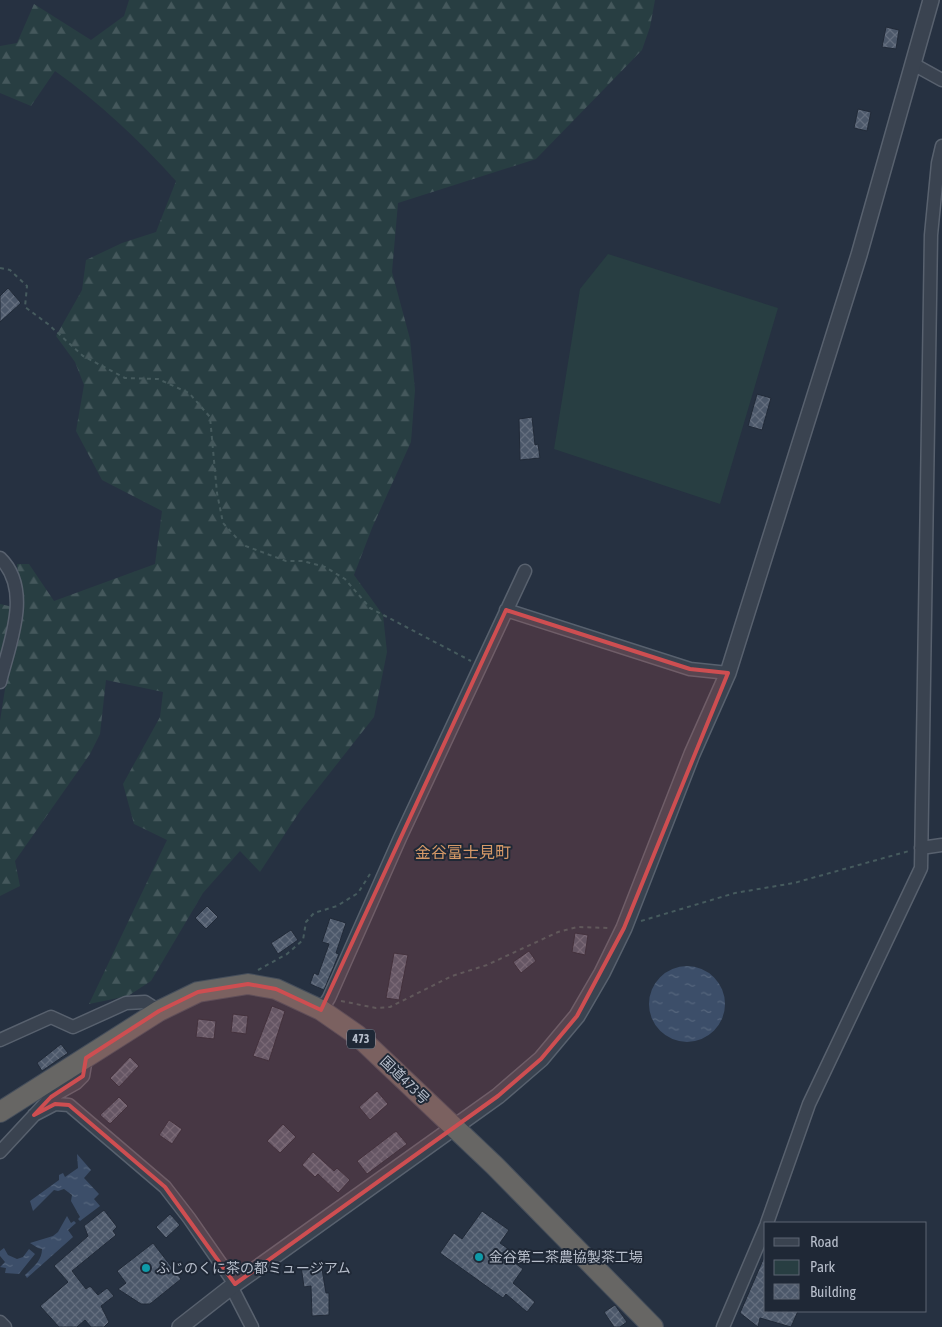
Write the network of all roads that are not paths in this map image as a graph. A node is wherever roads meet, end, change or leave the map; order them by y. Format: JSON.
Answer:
{"nodes":[{"id":1,"x":931,"y":0,"type":"edge"},
{"id":2,"x":913,"y":64,"type":"junction"},
{"id":3,"x":942,"y":80,"type":"edge"},
{"id":4,"x":942,"y":146,"type":"edge"},
{"id":5,"x":0,"y":558,"type":"edge"},
{"id":6,"x":525,"y":571,"type":"dead end"},
{"id":7,"x":506,"y":610,"type":"junction"},
{"id":8,"x":728,"y":673,"type":"junction"},
{"id":9,"x":0,"y":682,"type":"edge"},
{"id":10,"x":942,"y":845,"type":"edge"},
{"id":11,"x":921,"y":848,"type":"junction"},
{"id":12,"x":325,"y":1004,"type":"junction"},
{"id":13,"x":159,"y":1011,"type":"junction"},
{"id":14,"x":0,"y":1040,"type":"edge"},
{"id":15,"x":86,"y":1058,"type":"junction"},
{"id":16,"x":0,"y":1112,"type":"edge"},
{"id":17,"x":34,"y":1115,"type":"junction"},
{"id":18,"x":454,"y":1128,"type":"junction"},
{"id":19,"x":0,"y":1152,"type":"edge"},
{"id":20,"x":767,"y":1222,"type":"edge"},
{"id":21,"x":764,"y":1229,"type":"edge"},
{"id":22,"x":233,"y":1286,"type":"junction"},
{"id":23,"x":0,"y":1322,"type":"edge"},
{"id":24,"x":5,"y":1327,"type":"edge"},
{"id":25,"x":180,"y":1327,"type":"edge"},
{"id":26,"x":252,"y":1327,"type":"edge"},
{"id":27,"x":653,"y":1327,"type":"edge"},
{"id":28,"x":723,"y":1327,"type":"edge"}],
"edges":[{"from":1,"to":2,"type":"street"},
{"from":2,"to":3,"type":"street"},
{"from":2,"to":8,"type":"street"},
{"from":4,"to":11,"type":"street"},
{"from":5,"to":9,"type":"street"},
{"from":6,"to":7,"type":"street"},
{"from":7,"to":8,"type":"street"},
{"from":7,"to":12,"type":"street"},
{"from":8,"to":18,"type":"street"},
{"from":10,"to":11,"type":"street"},
{"from":11,"to":20,"type":"street"},
{"from":12,"to":13,"type":"highway","name":"国道473号","number":"473"},
{"from":12,"to":18,"type":"highway","name":"国道473号","number":"473"},
{"from":13,"to":14,"type":"street"},
{"from":13,"to":15,"type":"highway","name":"国道473号","number":"473"},
{"from":15,"to":16,"type":"highway","name":"国道473号","number":"473"},
{"from":15,"to":17,"type":"street"},
{"from":17,"to":19,"type":"street"},
{"from":17,"to":22,"type":"street"},
{"from":18,"to":22,"type":"street"},
{"from":18,"to":27,"type":"highway","name":"国道473号","number":"473"},
{"from":21,"to":28,"type":"street"},
{"from":22,"to":25,"type":"street"},
{"from":22,"to":26,"type":"street"},
{"from":23,"to":24,"type":"street"}]}
